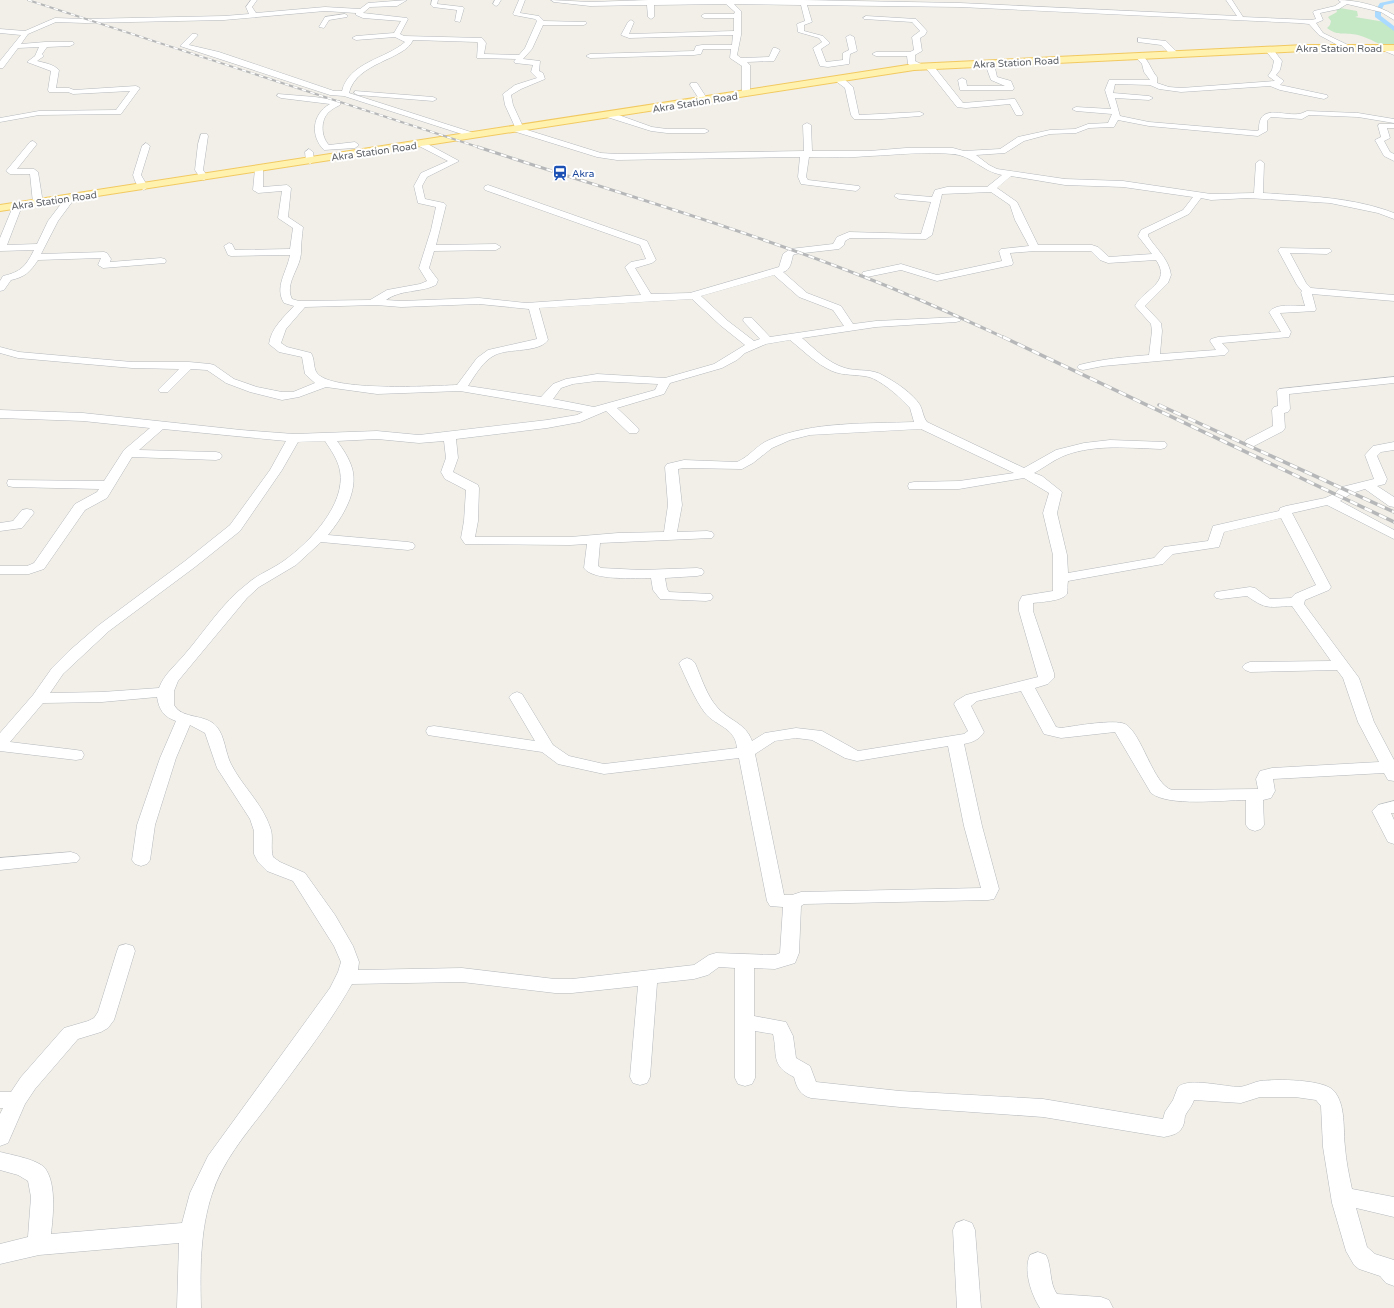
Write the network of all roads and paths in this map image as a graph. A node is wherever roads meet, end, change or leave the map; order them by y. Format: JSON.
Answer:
{"nodes":[{"id":1,"x":254,"y":0,"type":"edge"},
{"id":2,"x":404,"y":0,"type":"edge"},
{"id":3,"x":435,"y":0,"type":"edge"},
{"id":4,"x":522,"y":0,"type":"edge"},
{"id":5,"x":554,"y":0,"type":"edge"},
{"id":6,"x":1049,"y":0,"type":"edge"},
{"id":7,"x":1230,"y":0,"type":"edge"},
{"id":8,"x":1345,"y":0,"type":"edge"},
{"id":9,"x":630,"y":1,"type":"edge"},
{"id":10,"x":703,"y":1,"type":"edge"},
{"id":11,"x":855,"y":1,"type":"edge"},
{"id":12,"x":386,"y":2,"type":"edge"},
{"id":13,"x":649,"y":2,"type":"junction"},
{"id":14,"x":727,"y":2,"type":"junction"},
{"id":15,"x":803,"y":2,"type":"junction"},
{"id":16,"x":891,"y":3,"type":"junction"},
{"id":17,"x":972,"y":3,"type":"edge"},
{"id":18,"x":1052,"y":10,"type":"junction"},
{"id":19,"x":360,"y":13,"type":"junction"},
{"id":20,"x":1390,"y":13,"type":"edge"},
{"id":21,"x":254,"y":16,"type":"junction"},
{"id":22,"x":704,"y":16,"type":"dead end"},
{"id":23,"x":738,"y":16,"type":"junction"},
{"id":24,"x":651,"y":17,"type":"dead end"},
{"id":25,"x":174,"y":18,"type":"junction"},
{"id":26,"x":866,"y":18,"type":"dead end"},
{"id":27,"x":892,"y":18,"type":"junction"},
{"id":28,"x":1241,"y":18,"type":"junction"},
{"id":29,"x":458,"y":21,"type":"dead end"},
{"id":30,"x":631,"y":22,"type":"dead end"},
{"id":31,"x":1311,"y":22,"type":"junction"},
{"id":32,"x":540,"y":23,"type":"junction"},
{"id":33,"x":584,"y":23,"type":"dead end"},
{"id":34,"x":166,"y":27,"type":"dead end"},
{"id":35,"x":322,"y":27,"type":"dead end"},
{"id":36,"x":0,"y":31,"type":"edge"},
{"id":37,"x":26,"y":33,"type":"junction"},
{"id":38,"x":737,"y":33,"type":"junction"},
{"id":39,"x":194,"y":35,"type":"dead end"},
{"id":40,"x":850,"y":36,"type":"dead end"},
{"id":41,"x":400,"y":37,"type":"junction"},
{"id":42,"x":356,"y":38,"type":"dead end"},
{"id":43,"x":1141,"y":40,"type":"dead end"},
{"id":44,"x":45,"y":44,"type":"junction"},
{"id":45,"x":70,"y":44,"type":"dead end"},
{"id":46,"x":15,"y":46,"type":"junction"},
{"id":47,"x":630,"y":46,"type":"junction"},
{"id":48,"x":735,"y":47,"type":"junction"},
{"id":49,"x":1345,"y":47,"type":"junction"},
{"id":50,"x":1389,"y":48,"type":"edge"},
{"id":51,"x":776,"y":50,"type":"dead end"},
{"id":52,"x":1269,"y":50,"type":"junction"},
{"id":53,"x":1394,"y":53,"type":"edge"},
{"id":54,"x":876,"y":54,"type":"dead end"},
{"id":55,"x":911,"y":54,"type":"junction"},
{"id":56,"x":1175,"y":54,"type":"junction"},
{"id":57,"x":590,"y":56,"type":"dead end"},
{"id":58,"x":1139,"y":56,"type":"junction"},
{"id":59,"x":520,"y":58,"type":"junction"},
{"id":60,"x":741,"y":60,"type":"junction"},
{"id":61,"x":23,"y":61,"type":"junction"},
{"id":62,"x":2,"y":63,"type":"edge"},
{"id":63,"x":986,"y":63,"type":"junction"},
{"id":64,"x":925,"y":66,"type":"junction"},
{"id":65,"x":840,"y":80,"type":"junction"},
{"id":66,"x":962,"y":80,"type":"dead end"},
{"id":67,"x":1152,"y":83,"type":"junction"},
{"id":68,"x":1275,"y":84,"type":"junction"},
{"id":69,"x":694,"y":85,"type":"dead end"},
{"id":70,"x":1315,"y":92,"type":"dead end"},
{"id":71,"x":345,"y":93,"type":"junction"},
{"id":72,"x":746,"y":94,"type":"junction"},
{"id":73,"x":1110,"y":95,"type":"junction"},
{"id":74,"x":281,"y":96,"type":"dead end"},
{"id":75,"x":1324,"y":97,"type":"junction"},
{"id":76,"x":1149,"y":98,"type":"dead end"},
{"id":77,"x":1297,"y":98,"type":"dead end"},
{"id":78,"x":704,"y":100,"type":"junction"},
{"id":79,"x":1076,"y":109,"type":"dead end"},
{"id":80,"x":920,"y":114,"type":"dead end"},
{"id":81,"x":1019,"y":114,"type":"dead end"},
{"id":82,"x":1116,"y":114,"type":"junction"},
{"id":83,"x":1351,"y":114,"type":"junction"},
{"id":84,"x":610,"y":115,"type":"junction"},
{"id":85,"x":402,"y":116,"type":"junction"},
{"id":86,"x":0,"y":120,"type":"edge"},
{"id":87,"x":1394,"y":121,"type":"edge"},
{"id":88,"x":807,"y":124,"type":"dead end"},
{"id":89,"x":1394,"y":126,"type":"edge"},
{"id":90,"x":518,"y":129,"type":"junction"},
{"id":91,"x":705,"y":131,"type":"dead end"},
{"id":92,"x":471,"y":135,"type":"junction"},
{"id":93,"x":204,"y":136,"type":"dead end"},
{"id":94,"x":32,"y":144,"type":"dead end"},
{"id":95,"x":422,"y":144,"type":"junction"},
{"id":96,"x":146,"y":146,"type":"dead end"},
{"id":97,"x":356,"y":146,"type":"junction"},
{"id":98,"x":966,"y":153,"type":"junction"},
{"id":99,"x":806,"y":154,"type":"junction"},
{"id":100,"x":1394,"y":158,"type":"edge"},
{"id":101,"x":1260,"y":163,"type":"dead end"},
{"id":102,"x":259,"y":168,"type":"junction"},
{"id":103,"x":1009,"y":173,"type":"junction"},
{"id":104,"x":204,"y":177,"type":"junction"},
{"id":105,"x":144,"y":186,"type":"junction"},
{"id":106,"x":488,"y":188,"type":"dead end"},
{"id":107,"x":856,"y":188,"type":"dead end"},
{"id":108,"x":992,"y":188,"type":"junction"},
{"id":109,"x":1199,"y":195,"type":"junction"},
{"id":110,"x":899,"y":196,"type":"dead end"},
{"id":111,"x":1258,"y":196,"type":"junction"},
{"id":112,"x":70,"y":198,"type":"junction"},
{"id":113,"x":936,"y":200,"type":"junction"},
{"id":114,"x":38,"y":203,"type":"junction"},
{"id":115,"x":17,"y":206,"type":"junction"},
{"id":116,"x":0,"y":208,"type":"edge"},
{"id":117,"x":1371,"y":209,"type":"junction"},
{"id":118,"x":1394,"y":209,"type":"edge"},
{"id":119,"x":1394,"y":216,"type":"edge"},
{"id":120,"x":229,"y":246,"type":"dead end"},
{"id":121,"x":40,"y":247,"type":"junction"},
{"id":122,"x":496,"y":247,"type":"dead end"},
{"id":123,"x":1,"y":248,"type":"edge"},
{"id":124,"x":431,"y":248,"type":"junction"},
{"id":125,"x":1035,"y":248,"type":"junction"},
{"id":126,"x":295,"y":251,"type":"junction"},
{"id":127,"x":1327,"y":251,"type":"dead end"},
{"id":128,"x":35,"y":257,"type":"junction"},
{"id":129,"x":1158,"y":257,"type":"junction"},
{"id":130,"x":161,"y":262,"type":"dead end"},
{"id":131,"x":777,"y":272,"type":"junction"},
{"id":132,"x":867,"y":274,"type":"dead end"},
{"id":133,"x":0,"y":288,"type":"edge"},
{"id":134,"x":1308,"y":291,"type":"junction"},
{"id":135,"x":695,"y":296,"type":"junction"},
{"id":136,"x":647,"y":297,"type":"junction"},
{"id":137,"x":1394,"y":298,"type":"edge"},
{"id":138,"x":377,"y":302,"type":"junction"},
{"id":139,"x":302,"y":304,"type":"junction"},
{"id":140,"x":533,"y":305,"type":"junction"},
{"id":141,"x":956,"y":319,"type":"dead end"},
{"id":142,"x":748,"y":320,"type":"dead end"},
{"id":143,"x":850,"y":327,"type":"junction"},
{"id":144,"x":792,"y":336,"type":"junction"},
{"id":145,"x":768,"y":341,"type":"junction"},
{"id":146,"x":752,"y":345,"type":"junction"},
{"id":147,"x":0,"y":350,"type":"edge"},
{"id":148,"x":1154,"y":358,"type":"junction"},
{"id":149,"x":189,"y":366,"type":"junction"},
{"id":150,"x":1083,"y":367,"type":"dead end"},
{"id":151,"x":1394,"y":380,"type":"edge"},
{"id":152,"x":666,"y":381,"type":"junction"},
{"id":153,"x":322,"y":384,"type":"junction"},
{"id":154,"x":460,"y":388,"type":"junction"},
{"id":155,"x":164,"y":390,"type":"dead end"},
{"id":156,"x":543,"y":402,"type":"junction"},
{"id":157,"x":610,"y":408,"type":"junction"},
{"id":158,"x":594,"y":412,"type":"junction"},
{"id":159,"x":0,"y":414,"type":"edge"},
{"id":160,"x":922,"y":425,"type":"junction"},
{"id":161,"x":160,"y":426,"type":"junction"},
{"id":162,"x":632,"y":430,"type":"dead end"},
{"id":163,"x":450,"y":436,"type":"junction"},
{"id":164,"x":294,"y":438,"type":"junction"},
{"id":165,"x":329,"y":438,"type":"junction"},
{"id":166,"x":1250,"y":444,"type":"dead end"},
{"id":167,"x":1161,"y":445,"type":"dead end"},
{"id":168,"x":1394,"y":446,"type":"edge"},
{"id":169,"x":128,"y":453,"type":"junction"},
{"id":170,"x":216,"y":456,"type":"dead end"},
{"id":171,"x":1024,"y":474,"type":"junction"},
{"id":172,"x":13,"y":483,"type":"dead end"},
{"id":173,"x":108,"y":485,"type":"junction"},
{"id":174,"x":1367,"y":485,"type":"junction"},
{"id":175,"x":914,"y":486,"type":"dead end"},
{"id":176,"x":1329,"y":501,"type":"junction"},
{"id":177,"x":1394,"y":503,"type":"edge"},
{"id":178,"x":27,"y":513,"type":"dead end"},
{"id":179,"x":1285,"y":513,"type":"junction"},
{"id":180,"x":0,"y":527,"type":"edge"},
{"id":181,"x":708,"y":535,"type":"dead end"},
{"id":182,"x":1394,"y":535,"type":"edge"},
{"id":183,"x":670,"y":536,"type":"junction"},
{"id":184,"x":319,"y":538,"type":"junction"},
{"id":185,"x":594,"y":539,"type":"junction"},
{"id":186,"x":408,"y":546,"type":"dead end"},
{"id":187,"x":0,"y":570,"type":"edge"},
{"id":188,"x":698,"y":572,"type":"dead end"},
{"id":189,"x":657,"y":573,"type":"junction"},
{"id":190,"x":1061,"y":578,"type":"junction"},
{"id":191,"x":1221,"y":595,"type":"dead end"},
{"id":192,"x":706,"y":597,"type":"dead end"},
{"id":193,"x":1297,"y":602,"type":"junction"},
{"id":194,"x":687,"y":663,"type":"dead end"},
{"id":195,"x":1341,"y":665,"type":"junction"},
{"id":196,"x":1250,"y":667,"type":"dead end"},
{"id":197,"x":1026,"y":686,"type":"junction"},
{"id":198,"x":166,"y":692,"type":"junction"},
{"id":199,"x":517,"y":697,"type":"dead end"},
{"id":200,"x":38,"y":698,"type":"junction"},
{"id":201,"x":185,"y":718,"type":"junction"},
{"id":202,"x":6,"y":726,"type":"edge"},
{"id":203,"x":434,"y":730,"type":"dead end"},
{"id":204,"x":955,"y":740,"type":"junction"},
{"id":205,"x":0,"y":743,"type":"edge"},
{"id":206,"x":0,"y":746,"type":"edge"},
{"id":207,"x":547,"y":748,"type":"junction"},
{"id":208,"x":746,"y":752,"type":"junction"},
{"id":209,"x":76,"y":755,"type":"dead end"},
{"id":210,"x":1392,"y":770,"type":"edge"},
{"id":211,"x":1254,"y":795,"type":"junction"},
{"id":212,"x":1394,"y":807,"type":"edge"},
{"id":213,"x":1255,"y":825,"type":"dead end"},
{"id":214,"x":1394,"y":838,"type":"edge"},
{"id":215,"x":71,"y":858,"type":"dead end"},
{"id":216,"x":141,"y":860,"type":"dead end"},
{"id":217,"x":0,"y":864,"type":"edge"},
{"id":218,"x":795,"y":901,"type":"junction"},
{"id":219,"x":126,"y":951,"type":"dead end"},
{"id":220,"x":744,"y":960,"type":"junction"},
{"id":221,"x":345,"y":977,"type":"junction"},
{"id":222,"x":648,"y":978,"type":"junction"},
{"id":223,"x":744,"y":1022,"type":"junction"},
{"id":224,"x":640,"y":1077,"type":"dead end"},
{"id":225,"x":745,"y":1078,"type":"dead end"},
{"id":226,"x":9,"y":1100,"type":"edge"},
{"id":227,"x":0,"y":1136,"type":"edge"},
{"id":228,"x":0,"y":1161,"type":"edge"},
{"id":229,"x":1342,"y":1196,"type":"junction"},
{"id":230,"x":1394,"y":1207,"type":"edge"},
{"id":231,"x":964,"y":1230,"type":"dead end"},
{"id":232,"x":192,"y":1232,"type":"junction"},
{"id":233,"x":39,"y":1245,"type":"junction"},
{"id":234,"x":0,"y":1254,"type":"edge"},
{"id":235,"x":1038,"y":1262,"type":"dead end"},
{"id":236,"x":1394,"y":1276,"type":"edge"},
{"id":237,"x":188,"y":1308,"type":"edge"},
{"id":238,"x":969,"y":1308,"type":"edge"},
{"id":239,"x":1101,"y":1308,"type":"edge"}],
"edges":[{"from":1,"to":21,"type":"street"},
{"from":2,"to":12,"type":"street"},
{"from":3,"to":29,"type":"street"},
{"from":4,"to":32,"type":"street"},
{"from":5,"to":9,"type":"street"},
{"from":6,"to":18,"type":"street"},
{"from":7,"to":28,"type":"street"},
{"from":8,"to":20,"type":"street"},
{"from":8,"to":31,"type":"street"},
{"from":9,"to":13,"type":"street"},
{"from":10,"to":13,"type":"street"},
{"from":10,"to":14,"type":"street"},
{"from":11,"to":15,"type":"street"},
{"from":11,"to":16,"type":"street"},
{"from":12,"to":19,"type":"street"},
{"from":13,"to":24,"type":"street"},
{"from":14,"to":15,"type":"street"},
{"from":14,"to":23,"type":"street"},
{"from":15,"to":40,"type":"street"},
{"from":16,"to":17,"type":"street"},
{"from":16,"to":27,"type":"street"},
{"from":17,"to":18,"type":"street"},
{"from":18,"to":28,"type":"street"},
{"from":19,"to":21,"type":"street"},
{"from":19,"to":35,"type":"street"},
{"from":19,"to":41,"type":"street"},
{"from":21,"to":25,"type":"street"},
{"from":22,"to":23,"type":"street"},
{"from":23,"to":38,"type":"street"},
{"from":25,"to":34,"type":"street"},
{"from":25,"to":37,"type":"street"},
{"from":26,"to":27,"type":"street"},
{"from":27,"to":55,"type":"street"},
{"from":28,"to":31,"type":"street"},
{"from":30,"to":47,"type":"street"},
{"from":31,"to":49,"type":"street"},
{"from":32,"to":33,"type":"street"},
{"from":32,"to":59,"type":"street"},
{"from":36,"to":37,"type":"street"},
{"from":37,"to":46,"type":"street"},
{"from":38,"to":47,"type":"street"},
{"from":38,"to":48,"type":"street"},
{"from":39,"to":71,"type":"street"},
{"from":41,"to":42,"type":"street"},
{"from":41,"to":59,"type":"street"},
{"from":41,"to":71,"type":"street"},
{"from":43,"to":56,"type":"street"},
{"from":44,"to":45,"type":"street"},
{"from":44,"to":46,"type":"street"},
{"from":44,"to":61,"type":"street"},
{"from":46,"to":62,"type":"street"},
{"from":47,"to":48,"type":"street"},
{"from":47,"to":57,"type":"street"},
{"from":48,"to":60,"type":"street"},
{"from":49,"to":50,"type":"main road","name":"Akra Station Road"},
{"from":49,"to":52,"type":"main road","name":"Akra Station Road"},
{"from":50,"to":53,"type":"street"},
{"from":51,"to":60,"type":"street"},
{"from":52,"to":56,"type":"main road","name":"Akra Station Road"},
{"from":52,"to":68,"type":"street"},
{"from":54,"to":55,"type":"street"},
{"from":55,"to":64,"type":"street"},
{"from":56,"to":58,"type":"main road","name":"Akra Station Road"},
{"from":58,"to":63,"type":"main road","name":"Akra Station Road"},
{"from":58,"to":67,"type":"street"},
{"from":59,"to":90,"type":"street"},
{"from":60,"to":72,"type":"street"},
{"from":61,"to":62,"type":"street"},
{"from":61,"to":86,"type":"street"},
{"from":63,"to":64,"type":"main road","name":"Akra Station Road"},
{"from":63,"to":66,"type":"street"},
{"from":64,"to":65,"type":"main road","name":"Akra Station Road"},
{"from":64,"to":81,"type":"street"},
{"from":65,"to":72,"type":"main road","name":"Akra Station Road"},
{"from":65,"to":80,"type":"street"},
{"from":67,"to":68,"type":"street"},
{"from":67,"to":73,"type":"street"},
{"from":68,"to":75,"type":"street"},
{"from":69,"to":78,"type":"street"},
{"from":70,"to":75,"type":"street"},
{"from":71,"to":85,"type":"street"},
{"from":71,"to":85,"type":"street"},
{"from":72,"to":78,"type":"main road","name":"Akra Station Road"},
{"from":73,"to":76,"type":"street"},
{"from":73,"to":82,"type":"street"},
{"from":74,"to":97,"type":"street"},
{"from":75,"to":77,"type":"street"},
{"from":75,"to":83,"type":"street"},
{"from":78,"to":84,"type":"main road","name":"Akra Station Road"},
{"from":79,"to":82,"type":"street"},
{"from":82,"to":83,"type":"street"},
{"from":82,"to":98,"type":"street"},
{"from":83,"to":87,"type":"street"},
{"from":84,"to":90,"type":"main road","name":"Akra Station Road"},
{"from":84,"to":91,"type":"street"},
{"from":85,"to":92,"type":"street"},
{"from":88,"to":99,"type":"street"},
{"from":89,"to":100,"type":"street"},
{"from":90,"to":92,"type":"main road","name":"Akra Station Road"},
{"from":90,"to":99,"type":"street"},
{"from":92,"to":95,"type":"main road","name":"Akra Station Road"},
{"from":93,"to":104,"type":"street"},
{"from":94,"to":114,"type":"street"},
{"from":95,"to":97,"type":"main road","name":"Akra Station Road"},
{"from":95,"to":124,"type":"street"},
{"from":96,"to":105,"type":"street"},
{"from":97,"to":102,"type":"main road","name":"Akra Station Road"},
{"from":98,"to":99,"type":"street"},
{"from":98,"to":103,"type":"street"},
{"from":99,"to":107,"type":"street"},
{"from":101,"to":111,"type":"street"},
{"from":102,"to":104,"type":"main road","name":"Akra Station Road"},
{"from":102,"to":126,"type":"street"},
{"from":103,"to":108,"type":"street"},
{"from":103,"to":109,"type":"street"},
{"from":104,"to":105,"type":"main road","name":"Akra Station Road"},
{"from":105,"to":112,"type":"main road","name":"Akra Station Road"},
{"from":106,"to":136,"type":"street"},
{"from":108,"to":113,"type":"street"},
{"from":108,"to":125,"type":"street"},
{"from":109,"to":111,"type":"street"},
{"from":109,"to":129,"type":"street"},
{"from":110,"to":113,"type":"street"},
{"from":111,"to":117,"type":"street"},
{"from":112,"to":114,"type":"main road","name":"Akra Station Road"},
{"from":112,"to":121,"type":"street"},
{"from":113,"to":131,"type":"street"},
{"from":114,"to":115,"type":"main road","name":"Akra Station Road"},
{"from":115,"to":116,"type":"main road","name":"Akra Station Road"},
{"from":115,"to":123,"type":"street"},
{"from":117,"to":118,"type":"street"},
{"from":117,"to":119,"type":"street"},
{"from":120,"to":126,"type":"street"},
{"from":121,"to":123,"type":"street"},
{"from":121,"to":128,"type":"street"},
{"from":122,"to":124,"type":"street"},
{"from":124,"to":138,"type":"street"},
{"from":125,"to":129,"type":"street"},
{"from":125,"to":132,"type":"street"},
{"from":126,"to":139,"type":"street"},
{"from":127,"to":134,"type":"street"},
{"from":128,"to":130,"type":"street"},
{"from":128,"to":133,"type":"street"},
{"from":129,"to":148,"type":"street"},
{"from":131,"to":135,"type":"street"},
{"from":131,"to":143,"type":"street"},
{"from":134,"to":137,"type":"street"},
{"from":134,"to":148,"type":"street"},
{"from":135,"to":136,"type":"street"},
{"from":135,"to":146,"type":"street"},
{"from":136,"to":140,"type":"street"},
{"from":138,"to":139,"type":"street"},
{"from":138,"to":140,"type":"street"},
{"from":139,"to":153,"type":"street"},
{"from":140,"to":154,"type":"street"},
{"from":141,"to":143,"type":"street"},
{"from":142,"to":145,"type":"street"},
{"from":143,"to":144,"type":"street"},
{"from":144,"to":145,"type":"street"},
{"from":144,"to":160,"type":"street"},
{"from":145,"to":146,"type":"street"},
{"from":146,"to":152,"type":"street"},
{"from":147,"to":149,"type":"street"},
{"from":148,"to":150,"type":"street"},
{"from":149,"to":153,"type":"street"},
{"from":149,"to":155,"type":"street"},
{"from":151,"to":166,"type":"street"},
{"from":152,"to":156,"type":"street"},
{"from":152,"to":157,"type":"street"},
{"from":153,"to":154,"type":"street"},
{"from":154,"to":156,"type":"street"},
{"from":156,"to":158,"type":"street"},
{"from":157,"to":158,"type":"street"},
{"from":157,"to":162,"type":"street"},
{"from":158,"to":163,"type":"street"},
{"from":159,"to":161,"type":"street"},
{"from":160,"to":171,"type":"street"},
{"from":160,"to":183,"type":"street"},
{"from":161,"to":164,"type":"street"},
{"from":161,"to":169,"type":"street"},
{"from":163,"to":165,"type":"street"},
{"from":163,"to":185,"type":"street"},
{"from":164,"to":165,"type":"street"},
{"from":164,"to":200,"type":"street"},
{"from":165,"to":184,"type":"street"},
{"from":167,"to":171,"type":"street"},
{"from":168,"to":174,"type":"street"},
{"from":169,"to":170,"type":"street"},
{"from":169,"to":173,"type":"street"},
{"from":171,"to":175,"type":"street"},
{"from":171,"to":190,"type":"street"},
{"from":172,"to":173,"type":"street"},
{"from":173,"to":187,"type":"street"},
{"from":174,"to":176,"type":"street"},
{"from":174,"to":177,"type":"street"},
{"from":176,"to":179,"type":"street"},
{"from":176,"to":182,"type":"street"},
{"from":178,"to":180,"type":"street"},
{"from":179,"to":190,"type":"street"},
{"from":179,"to":193,"type":"street"},
{"from":181,"to":183,"type":"street"},
{"from":183,"to":185,"type":"street"},
{"from":184,"to":186,"type":"street"},
{"from":184,"to":198,"type":"street"},
{"from":185,"to":189,"type":"street"},
{"from":188,"to":189,"type":"street"},
{"from":189,"to":192,"type":"street"},
{"from":190,"to":197,"type":"street"},
{"from":191,"to":193,"type":"street"},
{"from":193,"to":195,"type":"street"},
{"from":194,"to":208,"type":"street"},
{"from":195,"to":196,"type":"street"},
{"from":195,"to":210,"type":"street"},
{"from":197,"to":204,"type":"street"},
{"from":197,"to":211,"type":"street"},
{"from":198,"to":200,"type":"street"},
{"from":198,"to":201,"type":"street"},
{"from":199,"to":207,"type":"street"},
{"from":200,"to":202,"type":"street"},
{"from":201,"to":216,"type":"street"},
{"from":201,"to":221,"type":"street"},
{"from":202,"to":205,"type":"street"},
{"from":203,"to":207,"type":"street"},
{"from":204,"to":208,"type":"street"},
{"from":204,"to":218,"type":"street"},
{"from":206,"to":209,"type":"street"},
{"from":207,"to":208,"type":"street"},
{"from":208,"to":218,"type":"street"},
{"from":210,"to":211,"type":"street"},
{"from":211,"to":213,"type":"street"},
{"from":212,"to":214,"type":"street"},
{"from":215,"to":217,"type":"street"},
{"from":218,"to":220,"type":"street"},
{"from":219,"to":226,"type":"street"},
{"from":220,"to":222,"type":"street"},
{"from":220,"to":223,"type":"street"},
{"from":221,"to":222,"type":"street"},
{"from":221,"to":232,"type":"street"},
{"from":222,"to":224,"type":"street"},
{"from":223,"to":225,"type":"street"},
{"from":223,"to":229,"type":"street"},
{"from":226,"to":227,"type":"street"},
{"from":228,"to":233,"type":"street"},
{"from":229,"to":230,"type":"street"},
{"from":229,"to":236,"type":"street"},
{"from":231,"to":238,"type":"street"},
{"from":232,"to":233,"type":"street"},
{"from":232,"to":237,"type":"street"},
{"from":233,"to":234,"type":"street"},
{"from":235,"to":239,"type":"street"}]}
